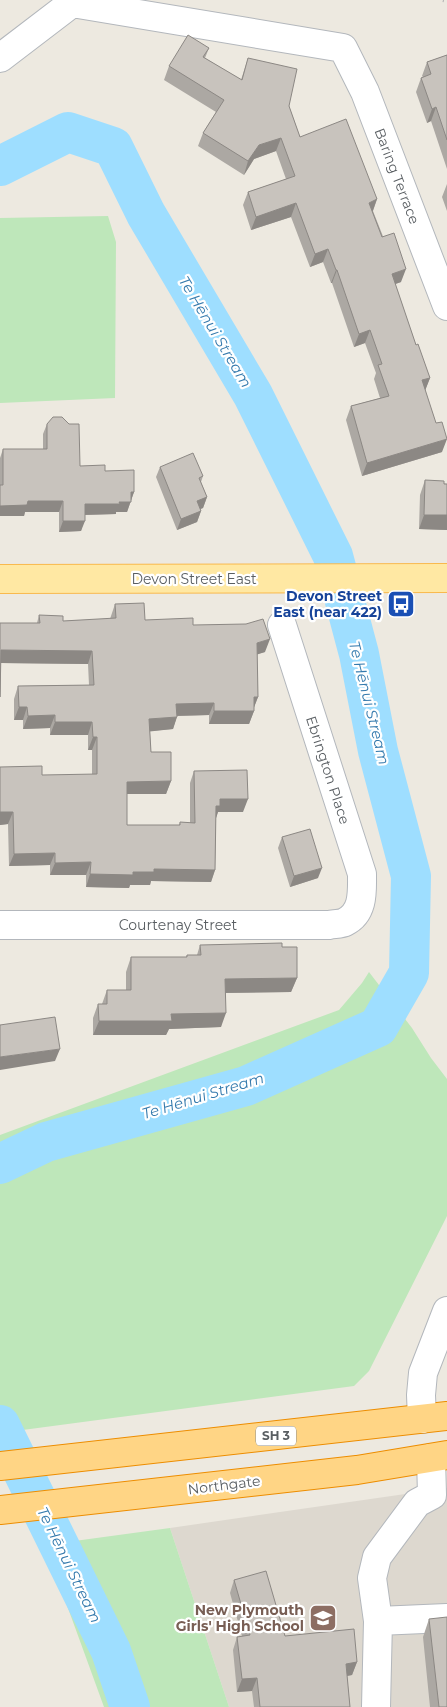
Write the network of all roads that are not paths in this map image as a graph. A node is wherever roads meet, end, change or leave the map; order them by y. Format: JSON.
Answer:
{"nodes":[{"id":1,"x":66,"y":2,"type":"edge"},
{"id":2,"x":0,"y":58,"type":"edge"},
{"id":3,"x":447,"y":306,"type":"edge"},
{"id":4,"x":447,"y":578,"type":"edge"},
{"id":5,"x":0,"y":579,"type":"edge"},
{"id":6,"x":282,"y":625,"type":"dead end"},
{"id":7,"x":354,"y":916,"type":"joint"},
{"id":8,"x":0,"y":925,"type":"edge"},
{"id":9,"x":447,"y":1311,"type":"edge"},
{"id":10,"x":434,"y":1418,"type":"edge"},
{"id":11,"x":439,"y":1456,"type":"edge"},
{"id":12,"x":0,"y":1466,"type":"edge"},
{"id":13,"x":440,"y":1494,"type":"edge"},
{"id":14,"x":0,"y":1510,"type":"edge"},
{"id":15,"x":447,"y":1618,"type":"edge"},
{"id":16,"x":378,"y":1621,"type":"junction"},
{"id":17,"x":376,"y":1707,"type":"edge"}],
"edges":[{"from":1,"to":2,"type":"street"},
{"from":1,"to":3,"type":"street","name":"Baring Terrace"},
{"from":4,"to":5,"type":"main road","name":"Devon Street East"},
{"from":6,"to":7,"type":"street","name":"Ebrington Place"},
{"from":7,"to":8,"type":"street","name":"Courtenay Street"},
{"from":9,"to":10,"type":"street"},
{"from":10,"to":12,"type":"highway","number":"SH 3"},
{"from":11,"to":13,"type":"street"},
{"from":11,"to":14,"type":"highway","name":"Northgate"},
{"from":13,"to":16,"type":"street"},
{"from":15,"to":16,"type":"street"},
{"from":16,"to":17,"type":"street"}]}
